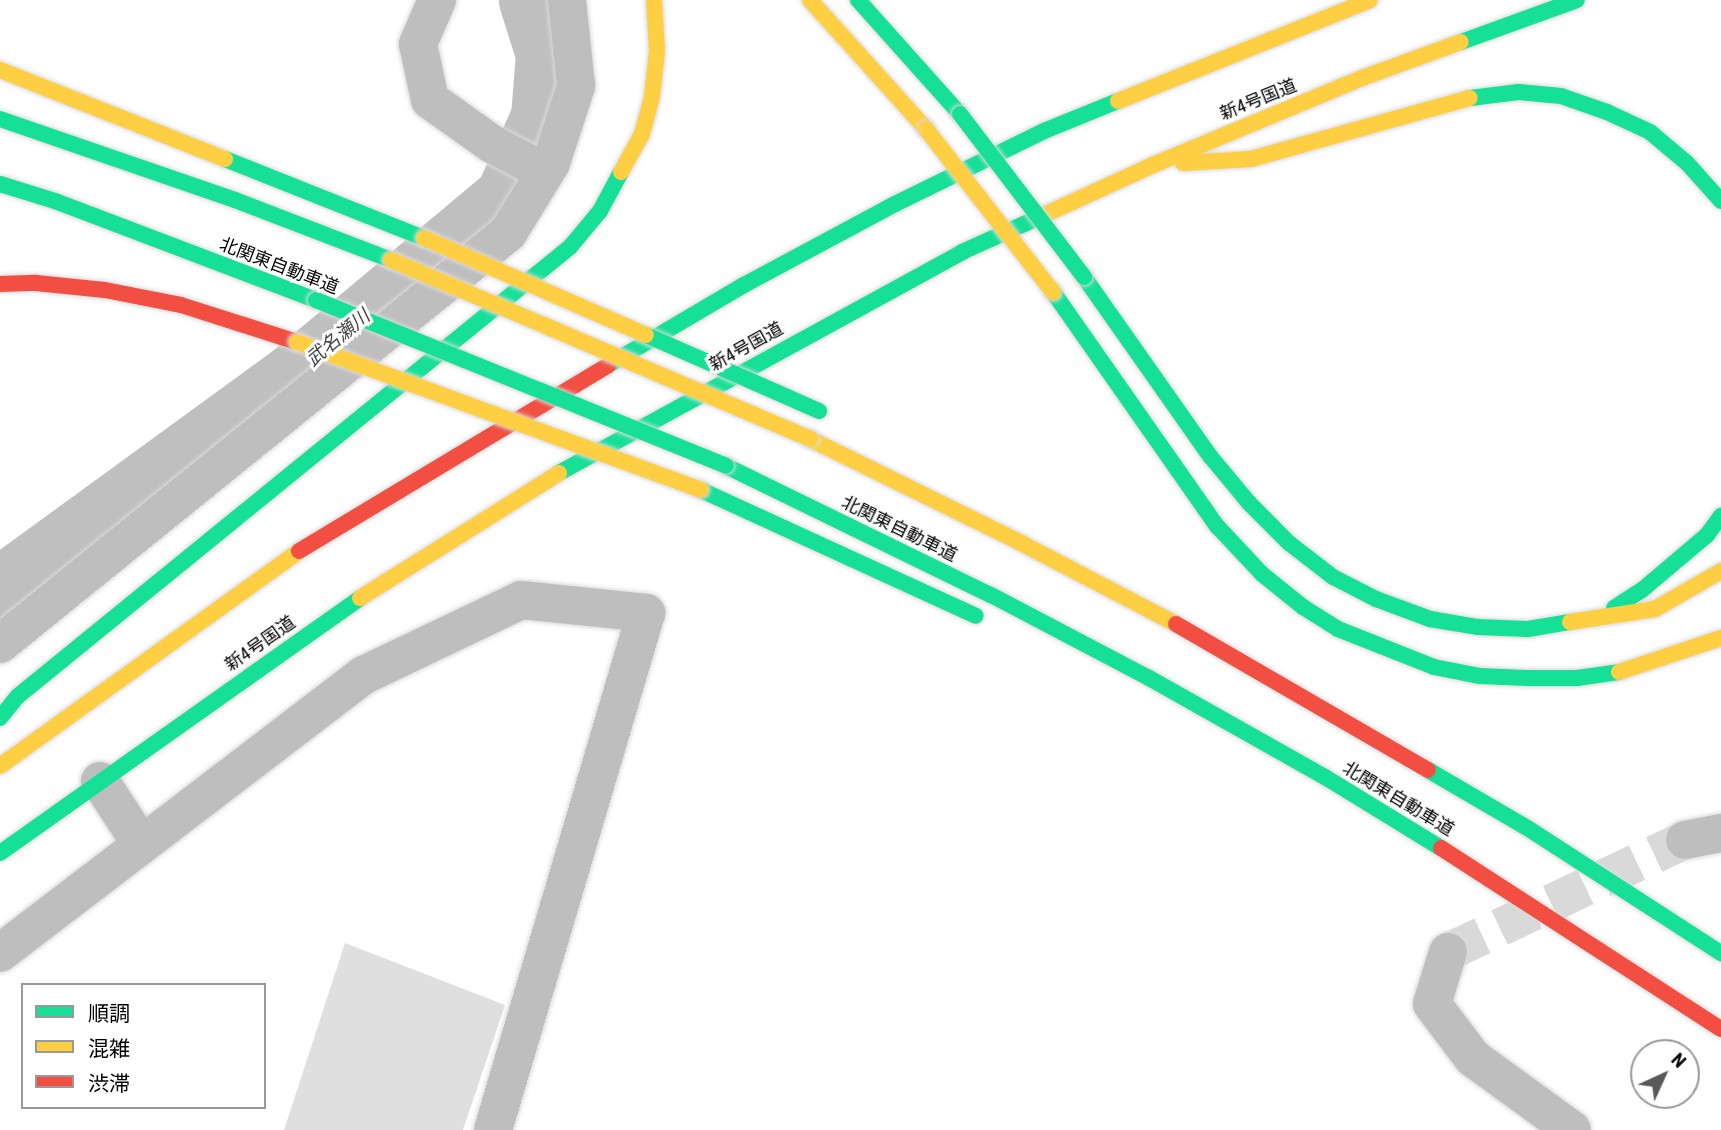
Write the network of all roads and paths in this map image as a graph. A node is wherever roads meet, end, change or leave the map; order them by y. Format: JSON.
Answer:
{"nodes":[{"id":1,"x":437,"y":0,"type":"edge"},
{"id":2,"x":567,"y":0,"type":"edge"},
{"id":3,"x":654,"y":0,"type":"edge"},
{"id":4,"x":810,"y":0,"type":"edge"},
{"id":5,"x":858,"y":0,"type":"edge"},
{"id":6,"x":1370,"y":0,"type":"edge"},
{"id":7,"x":1577,"y":0,"type":"edge"},
{"id":8,"x":0,"y":70,"type":"edge"},
{"id":9,"x":0,"y":119,"type":"edge"},
{"id":10,"x":1153,"y":164,"type":"junction"},
{"id":11,"x":545,"y":172,"type":"junction"},
{"id":12,"x":0,"y":184,"type":"edge"},
{"id":13,"x":1721,"y":201,"type":"edge"},
{"id":14,"x":0,"y":284,"type":"edge"},
{"id":15,"x":824,"y":416,"type":"dead end"},
{"id":16,"x":845,"y":439,"type":"dead end"},
{"id":17,"x":870,"y":467,"type":"junction"},
{"id":18,"x":1721,"y":516,"type":"edge"},
{"id":19,"x":1721,"y":571,"type":"edge"},
{"id":20,"x":1594,"y":620,"type":"junction"},
{"id":21,"x":997,"y":624,"type":"dead end"},
{"id":22,"x":1035,"y":637,"type":"dead end"},
{"id":23,"x":1720,"y":638,"type":"edge"},
{"id":24,"x":0,"y":643,"type":"edge"},
{"id":25,"x":1149,"y":678,"type":"junction"},
{"id":26,"x":0,"y":718,"type":"edge"},
{"id":27,"x":0,"y":765,"type":"edge"},
{"id":28,"x":100,"y":781,"type":"junction"},
{"id":29,"x":141,"y":844,"type":"junction"},
{"id":30,"x":0,"y":853,"type":"edge"},
{"id":31,"x":1448,"y":952,"type":"dead end"},
{"id":32,"x":0,"y":953,"type":"edge"},
{"id":33,"x":1721,"y":953,"type":"edge"},
{"id":34,"x":1721,"y":1029,"type":"edge"},
{"id":35,"x":494,"y":1130,"type":"edge"},
{"id":36,"x":1572,"y":1130,"type":"edge"}],
"edges":[{"from":1,"to":11,"type":"street"},
{"from":2,"to":11,"type":"street"},
{"from":3,"to":26,"type":"highway"},
{"from":4,"to":23,"type":"highway","bridge":true},
{"from":5,"to":20,"type":"highway","bridge":true},
{"from":6,"to":27,"type":"highway"},
{"from":7,"to":10,"type":"highway","name":"新4号国道"},
{"from":8,"to":15,"type":"highway","bridge":true},
{"from":9,"to":17,"type":"highway","bridge":true},
{"from":10,"to":13,"type":"highway"},
{"from":10,"to":28,"type":"highway","name":"新4号国道"},
{"from":11,"to":24,"type":"street"},
{"from":12,"to":25,"type":"highway","name":"北関東自動車道","bridge":true},
{"from":14,"to":21,"type":"highway","bridge":true},
{"from":16,"to":17,"type":"highway"},
{"from":17,"to":33,"type":"highway"},
{"from":18,"to":20,"type":"highway"},
{"from":19,"to":20,"type":"highway"},
{"from":22,"to":25,"type":"highway"},
{"from":25,"to":34,"type":"highway","name":"北関東自動車道"},
{"from":28,"to":29,"type":"street"},
{"from":28,"to":30,"type":"highway","name":"新4号国道"},
{"from":29,"to":32,"type":"street"},
{"from":29,"to":35,"type":"street"},
{"from":31,"to":36,"type":"street"}]}
